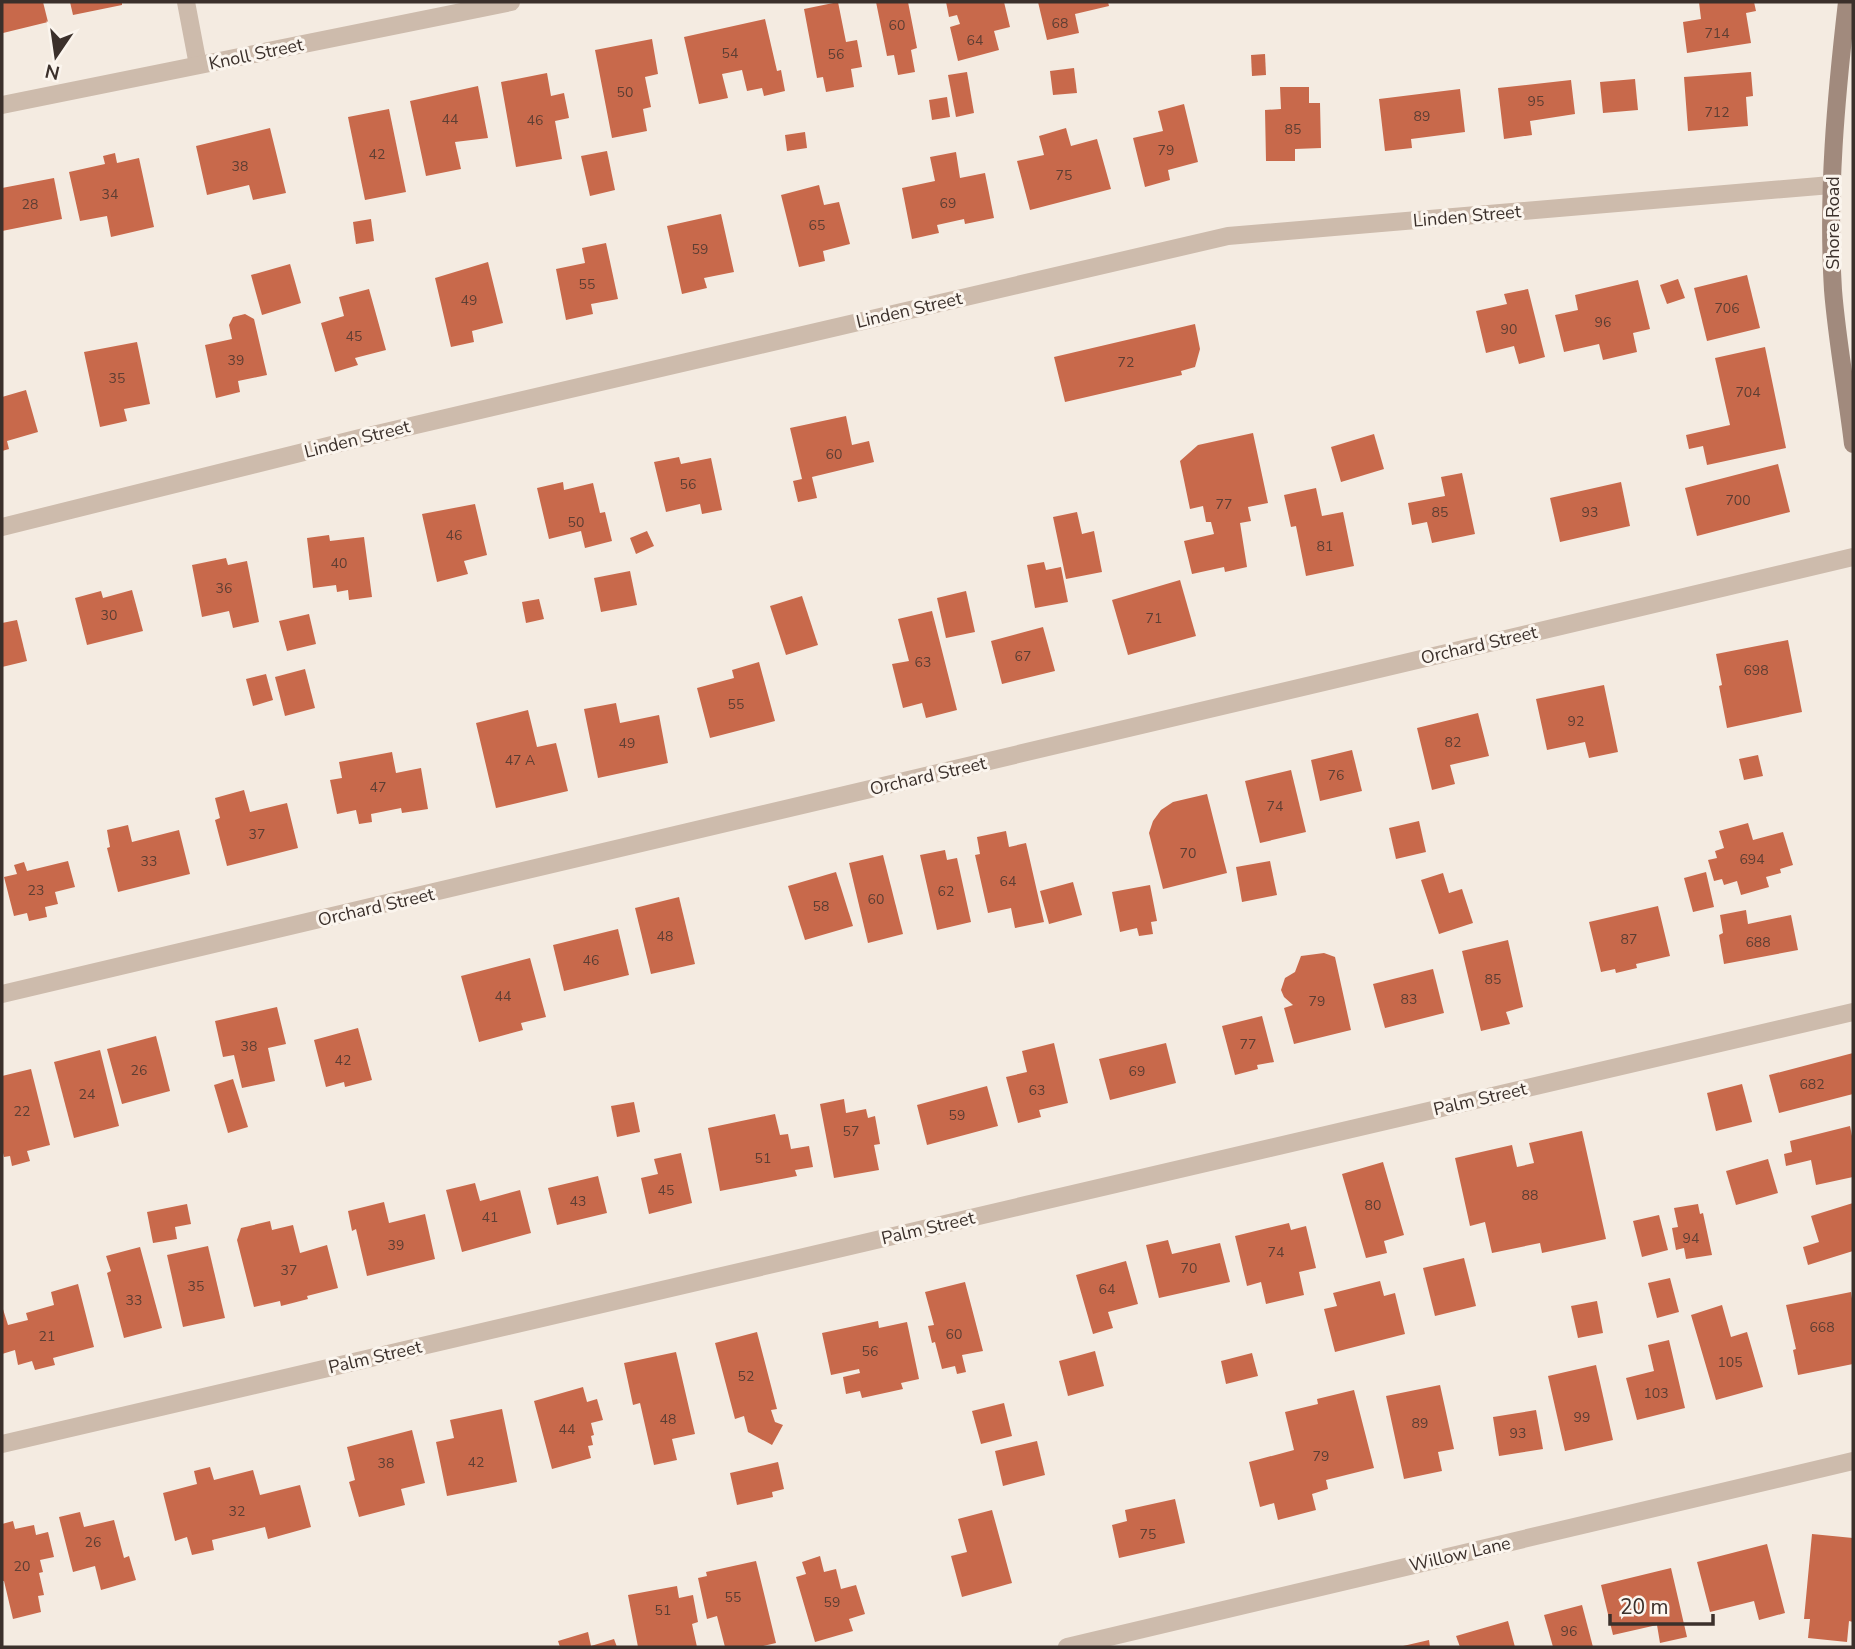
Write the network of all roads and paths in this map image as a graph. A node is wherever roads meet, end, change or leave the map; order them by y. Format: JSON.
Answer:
{"nodes":[{"id":1,"x":186,"y":2,"type":"edge"},
{"id":2,"x":511,"y":2,"type":"edge"},
{"id":3,"x":1847,"y":2,"type":"edge"},
{"id":4,"x":198,"y":65,"type":"junction"},
{"id":5,"x":2,"y":105,"type":"edge"},
{"id":6,"x":1831,"y":185,"type":"junction"},
{"id":7,"x":1853,"y":444,"type":"edge"},
{"id":8,"x":2,"y":527,"type":"edge"},
{"id":9,"x":1853,"y":557,"type":"edge"},
{"id":10,"x":2,"y":994,"type":"edge"},
{"id":11,"x":1853,"y":1012,"type":"edge"},
{"id":12,"x":2,"y":1444,"type":"edge"},
{"id":13,"x":1853,"y":1461,"type":"edge"},
{"id":14,"x":1067,"y":1647,"type":"edge"}],
"edges":[{"from":1,"to":4,"type":"street"},
{"from":2,"to":4,"type":"street","name":"Knoll Street"},
{"from":3,"to":6,"type":"street","name":"Shore Road"},
{"from":4,"to":5,"type":"street","name":"Knoll Street"},
{"from":6,"to":7,"type":"street","name":"Shore Road"},
{"from":6,"to":8,"type":"street","name":"Linden Street"},
{"from":9,"to":10,"type":"street","name":"Orchard Street"},
{"from":11,"to":12,"type":"street","name":"Palm Street"},
{"from":13,"to":14,"type":"street","name":"Willow Lane"}]}
